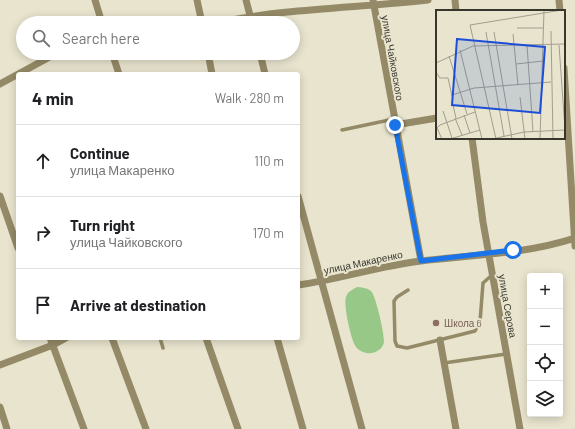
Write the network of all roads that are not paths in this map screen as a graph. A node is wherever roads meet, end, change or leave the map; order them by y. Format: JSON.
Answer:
{"nodes":[{"id":1,"x":95,"y":0,"type":"edge"},
{"id":2,"x":197,"y":0,"type":"edge"},
{"id":3,"x":246,"y":0,"type":"edge"},
{"id":4,"x":428,"y":0,"type":"edge"},
{"id":5,"x":455,"y":0,"type":"edge"},
{"id":6,"x":559,"y":0,"type":"edge"},
{"id":7,"x":373,"y":3,"type":"edge"},
{"id":8,"x":456,"y":10,"type":"edge"},
{"id":9,"x":560,"y":10,"type":"edge"},
{"id":10,"x":100,"y":16,"type":"edge"},
{"id":11,"x":200,"y":16,"type":"edge"},
{"id":12,"x":250,"y":16,"type":"edge"},
{"id":13,"x":270,"y":16,"type":"edge"},
{"id":14,"x":45,"y":60,"type":"edge"},
{"id":15,"x":114,"y":60,"type":"edge"},
{"id":16,"x":209,"y":60,"type":"edge"},
{"id":17,"x":262,"y":60,"type":"edge"},
{"id":18,"x":26,"y":72,"type":"edge"},
{"id":19,"x":118,"y":72,"type":"edge"},
{"id":20,"x":212,"y":72,"type":"edge"},
{"id":21,"x":265,"y":72,"type":"edge"},
{"id":22,"x":16,"y":77,"type":"edge"},
{"id":23,"x":0,"y":84,"type":"edge"},
{"id":24,"x":565,"y":95,"type":"edge"},
{"id":25,"x":436,"y":118,"type":"edge"},
{"id":26,"x":395,"y":122,"type":"junction"},
{"id":27,"x":342,"y":130,"type":"dead end"},
{"id":28,"x":472,"y":139,"type":"edge"},
{"id":29,"x":0,"y":196,"type":"edge"},
{"id":30,"x":300,"y":203,"type":"edge"},
{"id":31,"x":2,"y":209,"type":"edge"},
{"id":32,"x":575,"y":238,"type":"edge"},
{"id":33,"x":16,"y":243,"type":"edge"},
{"id":34,"x":575,"y":246,"type":"edge"},
{"id":35,"x":489,"y":254,"type":"junction"},
{"id":36,"x":421,"y":261,"type":"junction"},
{"id":37,"x":492,"y":275,"type":"junction"},
{"id":38,"x":322,"y":282,"type":"junction"},
{"id":39,"x":300,"y":285,"type":"edge"},
{"id":40,"x":408,"y":290,"type":"dead end"},
{"id":41,"x":51,"y":340,"type":"edge"},
{"id":42,"x":63,"y":340,"type":"edge"},
{"id":43,"x":113,"y":340,"type":"edge"},
{"id":44,"x":161,"y":340,"type":"edge"},
{"id":45,"x":207,"y":340,"type":"edge"},
{"id":46,"x":278,"y":340,"type":"edge"},
{"id":47,"x":440,"y":340,"type":"junction"},
{"id":48,"x":53,"y":346,"type":"junction"},
{"id":49,"x":163,"y":348,"type":"dead end"},
{"id":50,"x":506,"y":354,"type":"junction"},
{"id":51,"x":444,"y":363,"type":"junction"},
{"id":52,"x":0,"y":365,"type":"edge"},
{"id":53,"x":0,"y":407,"type":"edge"},
{"id":54,"x":7,"y":429,"type":"edge"},
{"id":55,"x":84,"y":429,"type":"edge"},
{"id":56,"x":146,"y":429,"type":"edge"},
{"id":57,"x":238,"y":429,"type":"edge"},
{"id":58,"x":303,"y":429,"type":"edge"},
{"id":59,"x":362,"y":429,"type":"edge"},
{"id":60,"x":456,"y":429,"type":"edge"},
{"id":61,"x":520,"y":429,"type":"edge"}],
"edges":[{"from":1,"to":10,"type":"street"},
{"from":2,"to":11,"type":"street"},
{"from":3,"to":12,"type":"street"},
{"from":4,"to":7,"type":"street"},
{"from":5,"to":8,"type":"street"},
{"from":6,"to":9,"type":"street"},
{"from":7,"to":13,"type":"street"},
{"from":7,"to":26,"type":"street","name":"улица Чайковского"},
{"from":14,"to":18,"type":"street"},
{"from":15,"to":19,"type":"street"},
{"from":16,"to":20,"type":"street"},
{"from":17,"to":21,"type":"street"},
{"from":22,"to":23,"type":"street"},
{"from":24,"to":32,"type":"street"},
{"from":25,"to":26,"type":"street"},
{"from":26,"to":27,"type":"lane"},
{"from":26,"to":36,"type":"street","name":"улица Чайковского"},
{"from":28,"to":35,"type":"street","name":"улица Серова"},
{"from":29,"to":31,"type":"street"},
{"from":30,"to":38,"type":"street"},
{"from":31,"to":33,"type":"street"},
{"from":32,"to":34,"type":"street"},
{"from":32,"to":35,"type":"street","name":"улица Макаренко"},
{"from":35,"to":36,"type":"street","name":"улица Макаренко"},
{"from":35,"to":37,"type":"street","name":"улица Серова"},
{"from":36,"to":38,"type":"street","name":"улица Макаренко"},
{"from":37,"to":47,"type":"lane"},
{"from":37,"to":50,"type":"street","name":"улица Серова"},
{"from":38,"to":39,"type":"street","name":"улица Макаренко"},
{"from":38,"to":59,"type":"street"},
{"from":40,"to":47,"type":"lane"},
{"from":41,"to":48,"type":"street"},
{"from":42,"to":48,"type":"street"},
{"from":43,"to":56,"type":"street"},
{"from":44,"to":49,"type":"lane"},
{"from":45,"to":57,"type":"street"},
{"from":46,"to":58,"type":"street"},
{"from":47,"to":51,"type":"street"},
{"from":48,"to":52,"type":"street"},
{"from":48,"to":55,"type":"street"},
{"from":50,"to":51,"type":"lane"},
{"from":50,"to":61,"type":"street","name":"улица Серова"},
{"from":51,"to":60,"type":"street"},
{"from":53,"to":54,"type":"street"}]}
